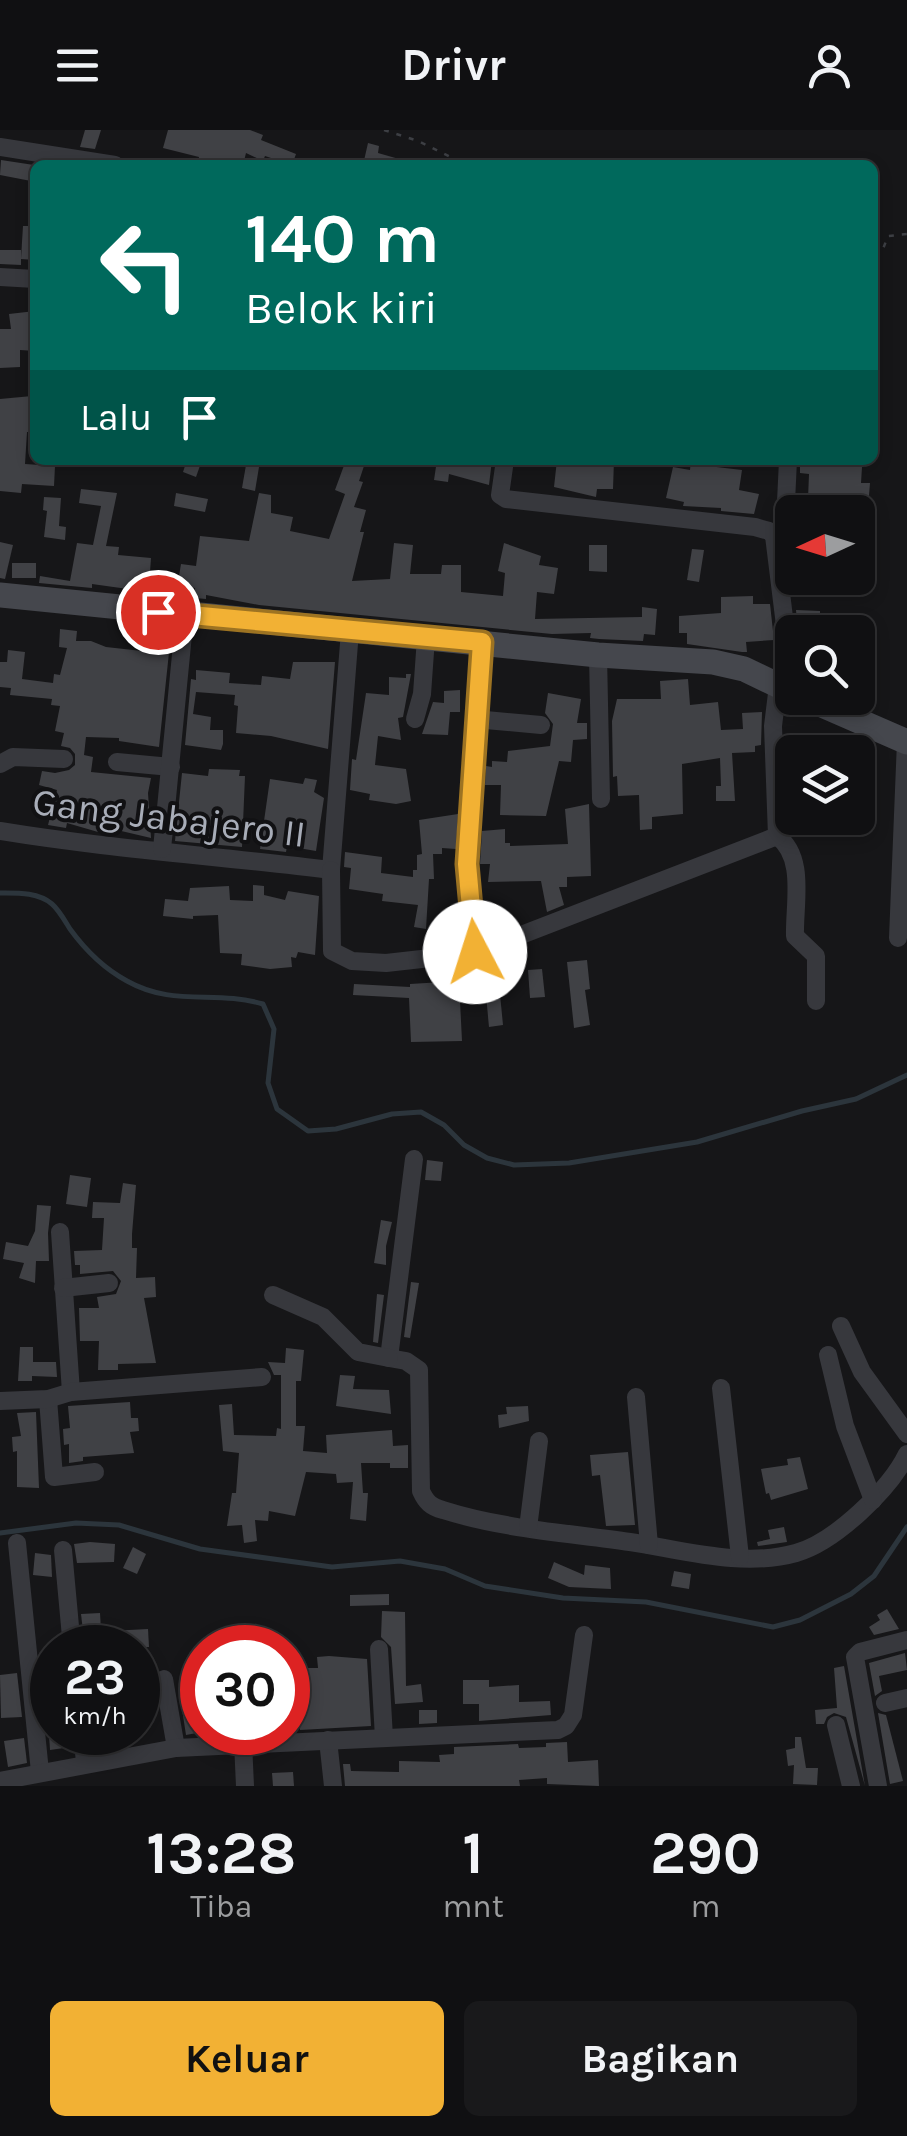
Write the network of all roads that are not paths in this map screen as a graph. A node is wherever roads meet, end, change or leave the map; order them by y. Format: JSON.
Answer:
{"nodes":[{"id":1,"x":5,"y":130,"type":"edge"},
{"id":2,"x":0,"y":146,"type":"edge"},
{"id":3,"x":85,"y":160,"type":"edge"},
{"id":4,"x":0,"y":276,"type":"edge"},
{"id":5,"x":30,"y":279,"type":"edge"},
{"id":6,"x":504,"y":465,"type":"edge"},
{"id":7,"x":788,"y":465,"type":"edge"},
{"id":8,"x":774,"y":536,"type":"junction"},
{"id":9,"x":0,"y":595,"type":"edge"},
{"id":10,"x":185,"y":614,"type":"junction"},
{"id":11,"x":784,"y":615,"type":"edge"},
{"id":12,"x":350,"y":630,"type":"junction"},
{"id":13,"x":426,"y":638,"type":"junction"},
{"id":14,"x":482,"y":642,"type":"junction"},
{"id":15,"x":598,"y":655,"type":"junction"},
{"id":16,"x":775,"y":683,"type":"edge"},
{"id":17,"x":777,"y":715,"type":"edge"},
{"id":18,"x":846,"y":715,"type":"edge"},
{"id":19,"x":415,"y":719,"type":"dead end"},
{"id":20,"x":476,"y":719,"type":"junction"},
{"id":21,"x":541,"y":724,"type":"dead end"},
{"id":22,"x":906,"y":741,"type":"edge"},
{"id":23,"x":64,"y":759,"type":"dead end"},
{"id":24,"x":117,"y":762,"type":"dead end"},
{"id":25,"x":0,"y":764,"type":"edge"},
{"id":26,"x":171,"y":766,"type":"junction"},
{"id":27,"x":602,"y":799,"type":"dead end"},
{"id":28,"x":0,"y":831,"type":"edge"},
{"id":29,"x":777,"y":836,"type":"junction"},
{"id":30,"x":162,"y":850,"type":"junction"},
{"id":31,"x":330,"y":870,"type":"junction"},
{"id":32,"x":898,"y":938,"type":"dead end"},
{"id":33,"x":475,"y":952,"type":"junction"},
{"id":34,"x":816,"y":1001,"type":"dead end"},
{"id":35,"x":414,"y":1159,"type":"dead end"},
{"id":36,"x":60,"y":1232,"type":"dead end"},
{"id":37,"x":109,"y":1283,"type":"dead end"},
{"id":38,"x":63,"y":1288,"type":"junction"},
{"id":39,"x":273,"y":1295,"type":"dead end"},
{"id":40,"x":841,"y":1326,"type":"dead end"},
{"id":41,"x":828,"y":1355,"type":"dead end"},
{"id":42,"x":389,"y":1358,"type":"junction"},
{"id":43,"x":262,"y":1377,"type":"dead end"},
{"id":44,"x":721,"y":1388,"type":"dead end"},
{"id":45,"x":71,"y":1392,"type":"junction"},
{"id":46,"x":636,"y":1398,"type":"dead end"},
{"id":47,"x":48,"y":1399,"type":"junction"},
{"id":48,"x":0,"y":1400,"type":"edge"},
{"id":49,"x":907,"y":1434,"type":"edge"},
{"id":50,"x":538,"y":1441,"type":"dead end"},
{"id":51,"x":907,"y":1454,"type":"edge"},
{"id":52,"x":95,"y":1472,"type":"dead end"},
{"id":53,"x":902,"y":1477,"type":"edge"},
{"id":54,"x":872,"y":1500,"type":"junction"},
{"id":55,"x":528,"y":1528,"type":"junction"},
{"id":56,"x":17,"y":1542,"type":"dead end"},
{"id":57,"x":649,"y":1545,"type":"junction"},
{"id":58,"x":63,"y":1550,"type":"dead end"},
{"id":59,"x":740,"y":1558,"type":"junction"},
{"id":60,"x":70,"y":1625,"type":"edge"},
{"id":61,"x":584,"y":1635,"type":"dead end"},
{"id":62,"x":907,"y":1640,"type":"edge"},
{"id":63,"x":379,"y":1649,"type":"dead end"},
{"id":64,"x":164,"y":1678,"type":"dead end"},
{"id":65,"x":907,"y":1698,"type":"edge"},
{"id":66,"x":885,"y":1703,"type":"dead end"},
{"id":67,"x":836,"y":1725,"type":"dead end"},
{"id":68,"x":384,"y":1738,"type":"junction"},
{"id":69,"x":310,"y":1740,"type":"edge"},
{"id":70,"x":328,"y":1740,"type":"junction"},
{"id":71,"x":176,"y":1748,"type":"junction"},
{"id":72,"x":180,"y":1748,"type":"edge"},
{"id":73,"x":84,"y":1755,"type":"edge"},
{"id":74,"x":244,"y":1755,"type":"edge"},
{"id":75,"x":85,"y":1762,"type":"junction"},
{"id":76,"x":0,"y":1772,"type":"edge"},
{"id":77,"x":40,"y":1772,"type":"junction"},
{"id":78,"x":1,"y":1780,"type":"edge"},
{"id":79,"x":245,"y":1786,"type":"edge"},
{"id":80,"x":334,"y":1786,"type":"edge"},
{"id":81,"x":851,"y":1786,"type":"edge"},
{"id":82,"x":878,"y":1786,"type":"edge"}],
"edges":[{"from":1,"to":2,"type":"street"},
{"from":2,"to":3,"type":"street"},
{"from":4,"to":5,"type":"street"},
{"from":6,"to":8,"type":"street"},
{"from":7,"to":8,"type":"street"},
{"from":8,"to":11,"type":"street"},
{"from":9,"to":10,"type":"street"},
{"from":10,"to":12,"type":"street"},
{"from":10,"to":26,"type":"street"},
{"from":12,"to":13,"type":"street"},
{"from":12,"to":31,"type":"street","name":"Gang Jabajero II"},
{"from":13,"to":14,"type":"street"},
{"from":13,"to":19,"type":"street"},
{"from":14,"to":15,"type":"street"},
{"from":14,"to":20,"type":"street"},
{"from":15,"to":16,"type":"street"},
{"from":15,"to":27,"type":"street"},
{"from":17,"to":29,"type":"street"},
{"from":18,"to":22,"type":"street"},
{"from":20,"to":21,"type":"street"},
{"from":20,"to":33,"type":"street"},
{"from":22,"to":32,"type":"street"},
{"from":23,"to":25,"type":"street"},
{"from":24,"to":26,"type":"street"},
{"from":26,"to":30,"type":"street"},
{"from":28,"to":30,"type":"street","name":"Gang Jabajero II"},
{"from":29,"to":33,"type":"street"},
{"from":29,"to":34,"type":"street"},
{"from":30,"to":31,"type":"street","name":"Gang Jabajero II"},
{"from":31,"to":33,"type":"street"},
{"from":35,"to":42,"type":"street"},
{"from":36,"to":38,"type":"street"},
{"from":37,"to":38,"type":"street"},
{"from":38,"to":45,"type":"street"},
{"from":39,"to":42,"type":"street"},
{"from":40,"to":49,"type":"street"},
{"from":41,"to":54,"type":"street"},
{"from":42,"to":55,"type":"street"},
{"from":43,"to":45,"type":"street"},
{"from":44,"to":59,"type":"street"},
{"from":45,"to":47,"type":"street"},
{"from":46,"to":57,"type":"street"},
{"from":47,"to":48,"type":"street"},
{"from":47,"to":52,"type":"street"},
{"from":50,"to":55,"type":"street"},
{"from":51,"to":53,"type":"street"},
{"from":53,"to":54,"type":"street"},
{"from":54,"to":59,"type":"street"},
{"from":55,"to":57,"type":"street"},
{"from":56,"to":77,"type":"street"},
{"from":57,"to":59,"type":"street"},
{"from":58,"to":60,"type":"street"},
{"from":61,"to":68,"type":"street"},
{"from":62,"to":82,"type":"street"},
{"from":63,"to":68,"type":"street"},
{"from":64,"to":71,"type":"street"},
{"from":65,"to":66,"type":"street"},
{"from":67,"to":81,"type":"street"},
{"from":68,"to":70,"type":"street"},
{"from":69,"to":70,"type":"street"},
{"from":70,"to":80,"type":"street"},
{"from":71,"to":72,"type":"street"},
{"from":71,"to":75,"type":"street"},
{"from":73,"to":75,"type":"street"},
{"from":74,"to":79,"type":"street"},
{"from":75,"to":77,"type":"street"},
{"from":76,"to":78,"type":"street"},
{"from":77,"to":78,"type":"street"}]}
